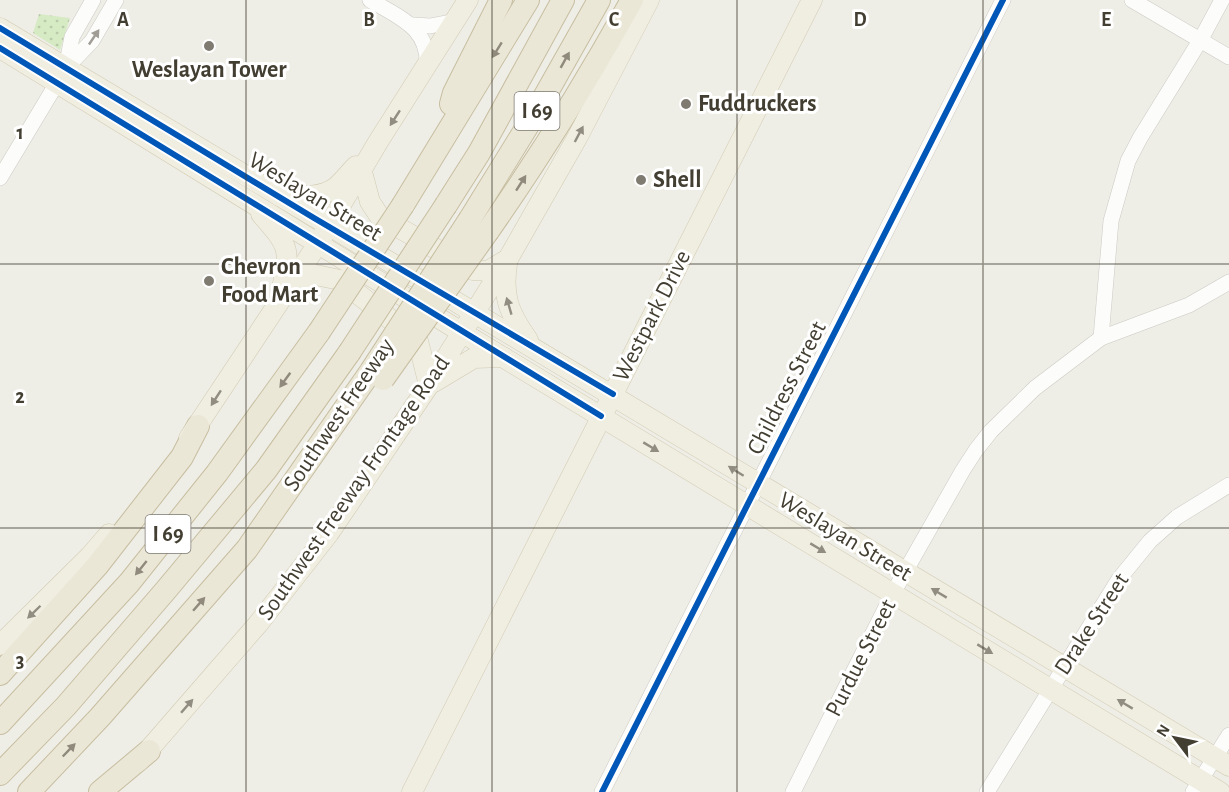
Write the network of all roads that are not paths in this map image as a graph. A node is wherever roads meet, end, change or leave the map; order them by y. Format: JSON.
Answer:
{"nodes":[{"id":1,"x":93,"y":0,"type":"edge"},
{"id":2,"x":116,"y":0,"type":"edge"},
{"id":3,"x":370,"y":0,"type":"edge"},
{"id":4,"x":468,"y":0,"type":"edge"},
{"id":5,"x":501,"y":0,"type":"edge"},
{"id":6,"x":528,"y":0,"type":"edge"},
{"id":7,"x":563,"y":0,"type":"edge"},
{"id":8,"x":599,"y":0,"type":"edge"},
{"id":9,"x":632,"y":0,"type":"edge"},
{"id":10,"x":649,"y":0,"type":"edge"},
{"id":11,"x":812,"y":0,"type":"edge"},
{"id":12,"x":1003,"y":0,"type":"edge"},
{"id":13,"x":1132,"y":0,"type":"edge"},
{"id":14,"x":1222,"y":0,"type":"edge"},
{"id":15,"x":456,"y":21,"type":"junction"},
{"id":16,"x":413,"y":25,"type":"junction"},
{"id":17,"x":0,"y":28,"type":"edge"},
{"id":18,"x":1201,"y":39,"type":"junction"},
{"id":19,"x":0,"y":48,"type":"edge"},
{"id":20,"x":1229,"y":57,"type":"edge"},
{"id":21,"x":427,"y":68,"type":"junction"},
{"id":22,"x":62,"y":75,"type":"junction"},
{"id":23,"x":444,"y":138,"type":"junction"},
{"id":24,"x":378,"y":142,"type":"junction"},
{"id":25,"x":362,"y":172,"type":"junction"},
{"id":26,"x":0,"y":178,"type":"edge"},
{"id":27,"x":277,"y":195,"type":"junction"},
{"id":28,"x":247,"y":198,"type":"junction"},
{"id":29,"x":479,"y":225,"type":"junction"},
{"id":30,"x":324,"y":234,"type":"junction"},
{"id":31,"x":508,"y":259,"type":"junction"},
{"id":32,"x":1229,"y":282,"type":"edge"},
{"id":33,"x":280,"y":302,"type":"junction"},
{"id":34,"x":476,"y":313,"type":"junction"},
{"id":35,"x":463,"y":333,"type":"junction"},
{"id":36,"x":1101,"y":338,"type":"junction"},
{"id":37,"x":533,"y":346,"type":"junction"},
{"id":38,"x":504,"y":357,"type":"junction"},
{"id":39,"x":429,"y":386,"type":"junction"},
{"id":40,"x":613,"y":394,"type":"junction"},
{"id":41,"x":602,"y":416,"type":"junction"},
{"id":42,"x":198,"y":426,"type":"junction"},
{"id":43,"x":758,"y":485,"type":"junction"},
{"id":44,"x":1229,"y":485,"type":"edge"},
{"id":45,"x":748,"y":506,"type":"junction"},
{"id":46,"x":904,"y":573,"type":"junction"},
{"id":47,"x":893,"y":593,"type":"junction"},
{"id":48,"x":0,"y":645,"type":"edge"},
{"id":49,"x":1064,"y":668,"type":"junction"},
{"id":50,"x":0,"y":674,"type":"edge"},
{"id":51,"x":1050,"y":689,"type":"junction"},
{"id":52,"x":0,"y":723,"type":"edge"},
{"id":53,"x":1229,"y":735,"type":"edge"},
{"id":54,"x":149,"y":751,"type":"junction"},
{"id":55,"x":1222,"y":762,"type":"edge"},
{"id":56,"x":0,"y":774,"type":"edge"},
{"id":57,"x":1197,"y":786,"type":"edge"},
{"id":58,"x":29,"y":792,"type":"edge"},
{"id":59,"x":100,"y":792,"type":"edge"},
{"id":60,"x":110,"y":792,"type":"edge"},
{"id":61,"x":412,"y":792,"type":"edge"},
{"id":62,"x":602,"y":792,"type":"edge"},
{"id":63,"x":793,"y":792,"type":"edge"},
{"id":64,"x":987,"y":792,"type":"edge"},
{"id":65,"x":1220,"y":792,"type":"edge"}],
"edges":[{"from":1,"to":22,"type":"street"},
{"from":22,"to":2,"type":"street","one_way":true},
{"from":3,"to":16,"type":"street"},
{"from":4,"to":15,"type":"main road"},
{"from":5,"to":23,"type":"highway"},
{"from":6,"to":23,"type":"highway","number":"I 69","one_way":true},
{"from":7,"to":56,"type":"highway","bridge":true},
{"from":29,"to":8,"type":"highway","number":"I 69","one_way":true},
{"from":29,"to":9,"type":"highway","one_way":true},
{"from":31,"to":10,"type":"main road","name":"Southwest Freeway Frontage Road","one_way":true},
{"from":11,"to":40,"type":"main road","name":"Westpark Drive"},
{"from":12,"to":43,"type":"street","name":"Childress Street"},
{"from":13,"to":18,"type":"street"},
{"from":14,"to":18,"type":"street"},
{"from":15,"to":16,"type":"street"},
{"from":15,"to":21,"type":"main road"},
{"from":16,"to":21,"type":"street"},
{"from":17,"to":22,"type":"main road","name":"Weslayan Street"},
{"from":18,"to":20,"type":"street"},
{"from":18,"to":36,"type":"street"},
{"from":19,"to":22,"type":"main road","name":"Weslayan Street"},
{"from":21,"to":24,"type":"main road","one_way":true},
{"from":22,"to":26,"type":"street"},
{"from":22,"to":27,"type":"main road","name":"Weslayan Street"},
{"from":22,"to":28,"type":"main road","name":"Weslayan Street"},
{"from":23,"to":52,"type":"highway","number":"I 69","one_way":true,"bridge":true},
{"from":24,"to":25,"type":"main road"},
{"from":24,"to":27,"type":"main road"},
{"from":25,"to":30,"type":"main road"},
{"from":25,"to":31,"type":"main road"},
{"from":27,"to":30,"type":"main road","name":"Weslayan Street"},
{"from":28,"to":30,"type":"main road","name":"Weslayan Street"},
{"from":28,"to":33,"type":"main road"},
{"from":58,"to":29,"type":"highway","one_way":true,"bridge":true},
{"from":30,"to":33,"type":"main road"},
{"from":30,"to":34,"type":"main road","name":"Weslayan Street"},
{"from":30,"to":35,"type":"main road","name":"Weslayan Street"},
{"from":31,"to":34,"type":"main road","name":"Southwest Freeway Frontage Road"},
{"from":37,"to":31,"type":"main road","one_way":true},
{"from":32,"to":36,"type":"street","name":"Purdue Street"},
{"from":33,"to":39,"type":"main road"},
{"from":33,"to":42,"type":"main road","one_way":true},
{"from":34,"to":35,"type":"main road","name":"Southwest Freeway Frontage Road"},
{"from":34,"to":37,"type":"main road","name":"Weslayan Street"},
{"from":35,"to":38,"type":"main road","name":"Weslayan Street"},
{"from":35,"to":39,"type":"main road","name":"Southwest Freeway Frontage Road"},
{"from":36,"to":46,"type":"street","name":"Purdue Street"},
{"from":37,"to":40,"type":"main road","name":"Weslayan Street"},
{"from":38,"to":39,"type":"main road"},
{"from":38,"to":41,"type":"main road","name":"Weslayan Street"},
{"from":54,"to":39,"type":"main road","name":"Southwest Freeway Frontage Road","one_way":true},
{"from":40,"to":41,"type":"main road","name":"Westpark Drive"},
{"from":43,"to":40,"type":"main road","name":"Weslayan Street","one_way":true},
{"from":41,"to":45,"type":"main road","name":"Weslayan Street","one_way":true},
{"from":41,"to":61,"type":"main road","name":"Westpark Drive"},
{"from":42,"to":48,"type":"main road","one_way":true},
{"from":42,"to":50,"type":"highway"},
{"from":43,"to":45,"type":"street","name":"Childress Street"},
{"from":43,"to":46,"type":"main road","name":"Weslayan Street"},
{"from":44,"to":49,"type":"street","name":"Drake Street"},
{"from":45,"to":47,"type":"main road","name":"Weslayan Street","one_way":true},
{"from":45,"to":62,"type":"street","name":"Childress Street"},
{"from":46,"to":47,"type":"street","name":"Purdue Street"},
{"from":49,"to":46,"type":"main road","name":"Weslayan Street","one_way":true},
{"from":47,"to":51,"type":"main road","name":"Weslayan Street","one_way":true},
{"from":47,"to":63,"type":"street","name":"Purdue Street"},
{"from":49,"to":51,"type":"street","name":"Drake Street"},
{"from":55,"to":49,"type":"main road","name":"Weslayan Street","one_way":true},
{"from":51,"to":57,"type":"main road","name":"Weslayan Street"},
{"from":51,"to":64,"type":"street","name":"Drake Street"},
{"from":53,"to":55,"type":"street"},
{"from":54,"to":59,"type":"highway"},
{"from":54,"to":60,"type":"main road","name":"Southwest Freeway Frontage Road"},
{"from":55,"to":57,"type":"street"},
{"from":57,"to":65,"type":"main road","name":"Weslayan Street"}]}
